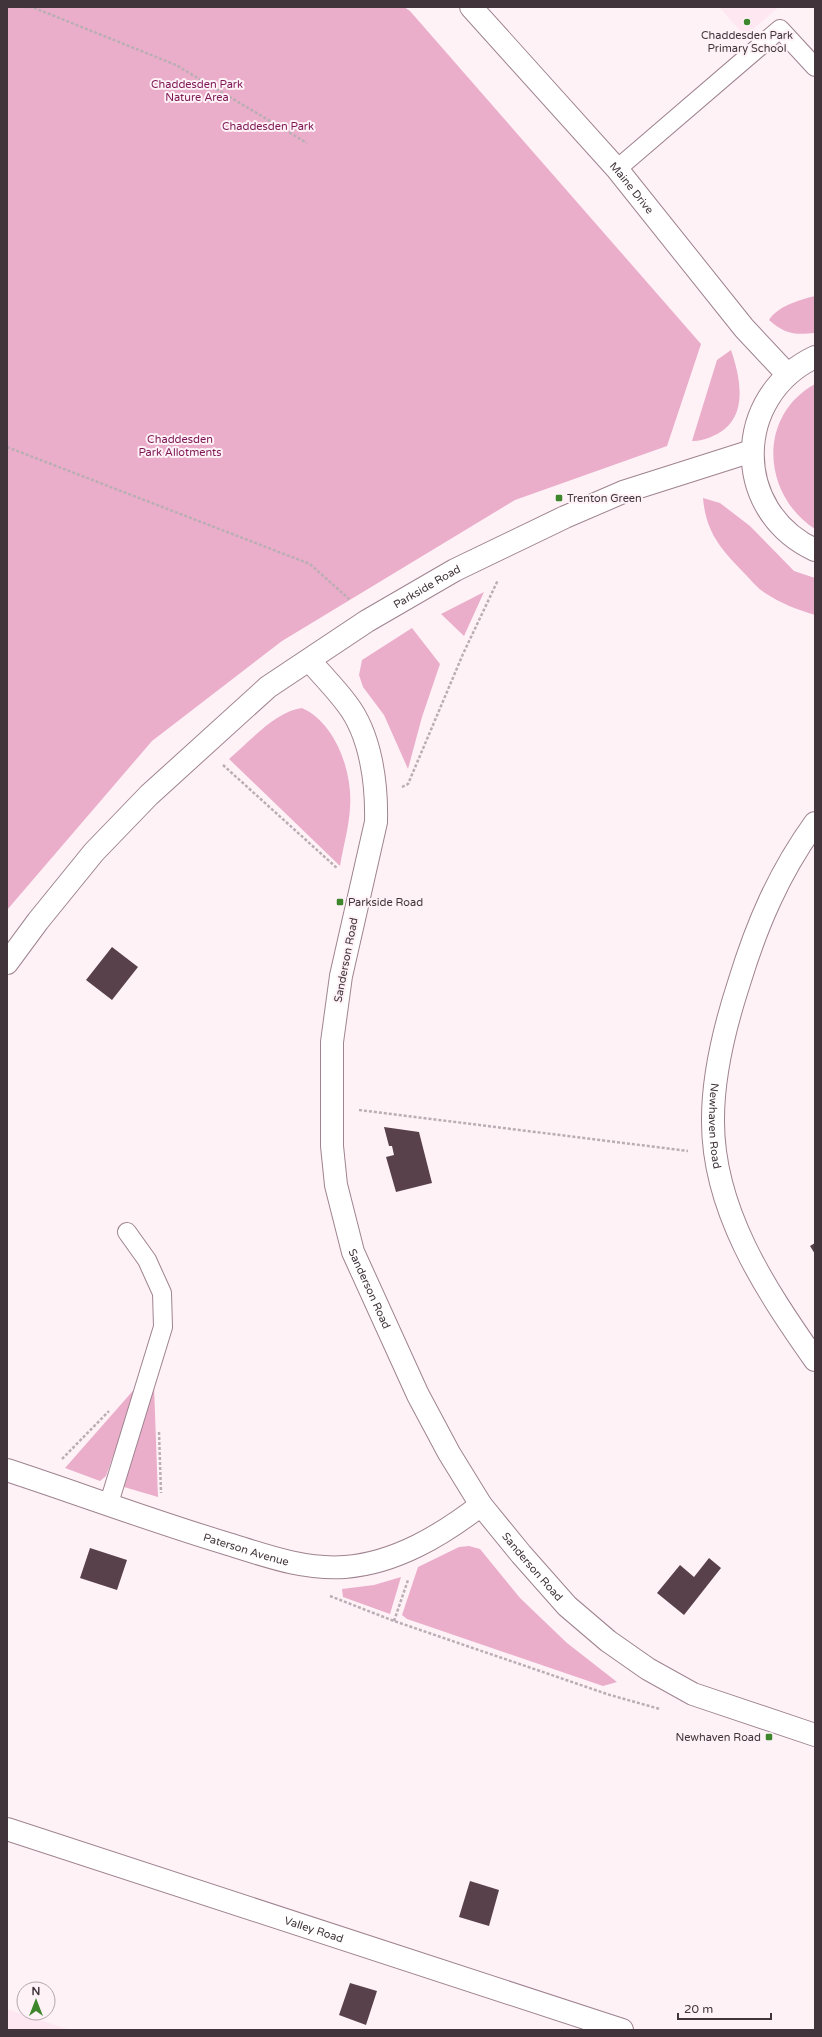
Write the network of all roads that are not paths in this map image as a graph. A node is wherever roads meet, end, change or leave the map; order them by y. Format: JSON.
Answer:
{"nodes":[{"id":1,"x":471,"y":7,"type":"edge"},
{"id":2,"x":815,"y":67,"type":"edge"},
{"id":3,"x":616,"y":169,"type":"junction"},
{"id":4,"x":815,"y":356,"type":"edge"},
{"id":5,"x":787,"y":374,"type":"junction"},
{"id":6,"x":752,"y":450,"type":"junction"},
{"id":7,"x":815,"y":550,"type":"edge"},
{"id":8,"x":309,"y":660,"type":"junction"},
{"id":9,"x":815,"y":823,"type":"edge"},
{"id":10,"x":7,"y":963,"type":"edge"},
{"id":11,"x":127,"y":1232,"type":"dead end"},
{"id":12,"x":815,"y":1360,"type":"edge"},
{"id":13,"x":7,"y":1470,"type":"edge"},
{"id":14,"x":109,"y":1503,"type":"junction"},
{"id":15,"x":481,"y":1505,"type":"junction"},
{"id":16,"x":815,"y":1735,"type":"edge"},
{"id":17,"x":7,"y":1829,"type":"edge"},
{"id":18,"x":622,"y":2030,"type":"edge"}],
"edges":[{"from":1,"to":3,"type":"street","name":"Maine Drive"},
{"from":2,"to":3,"type":"lane"},
{"from":3,"to":5,"type":"street","name":"Maine Drive"},
{"from":4,"to":5,"type":"street"},
{"from":5,"to":6,"type":"street"},
{"from":6,"to":7,"type":"street"},
{"from":6,"to":8,"type":"street","name":"Parkside Road"},
{"from":8,"to":10,"type":"street","name":"Parkside Road"},
{"from":8,"to":15,"type":"street","name":"Sanderson Road"},
{"from":9,"to":12,"type":"street","name":"Newhaven Road"},
{"from":11,"to":14,"type":"lane"},
{"from":13,"to":14,"type":"street","name":"Paterson Avenue"},
{"from":14,"to":15,"type":"street","name":"Paterson Avenue"},
{"from":15,"to":16,"type":"street","name":"Sanderson Road"},
{"from":17,"to":18,"type":"street","name":"Valley Road"}]}
